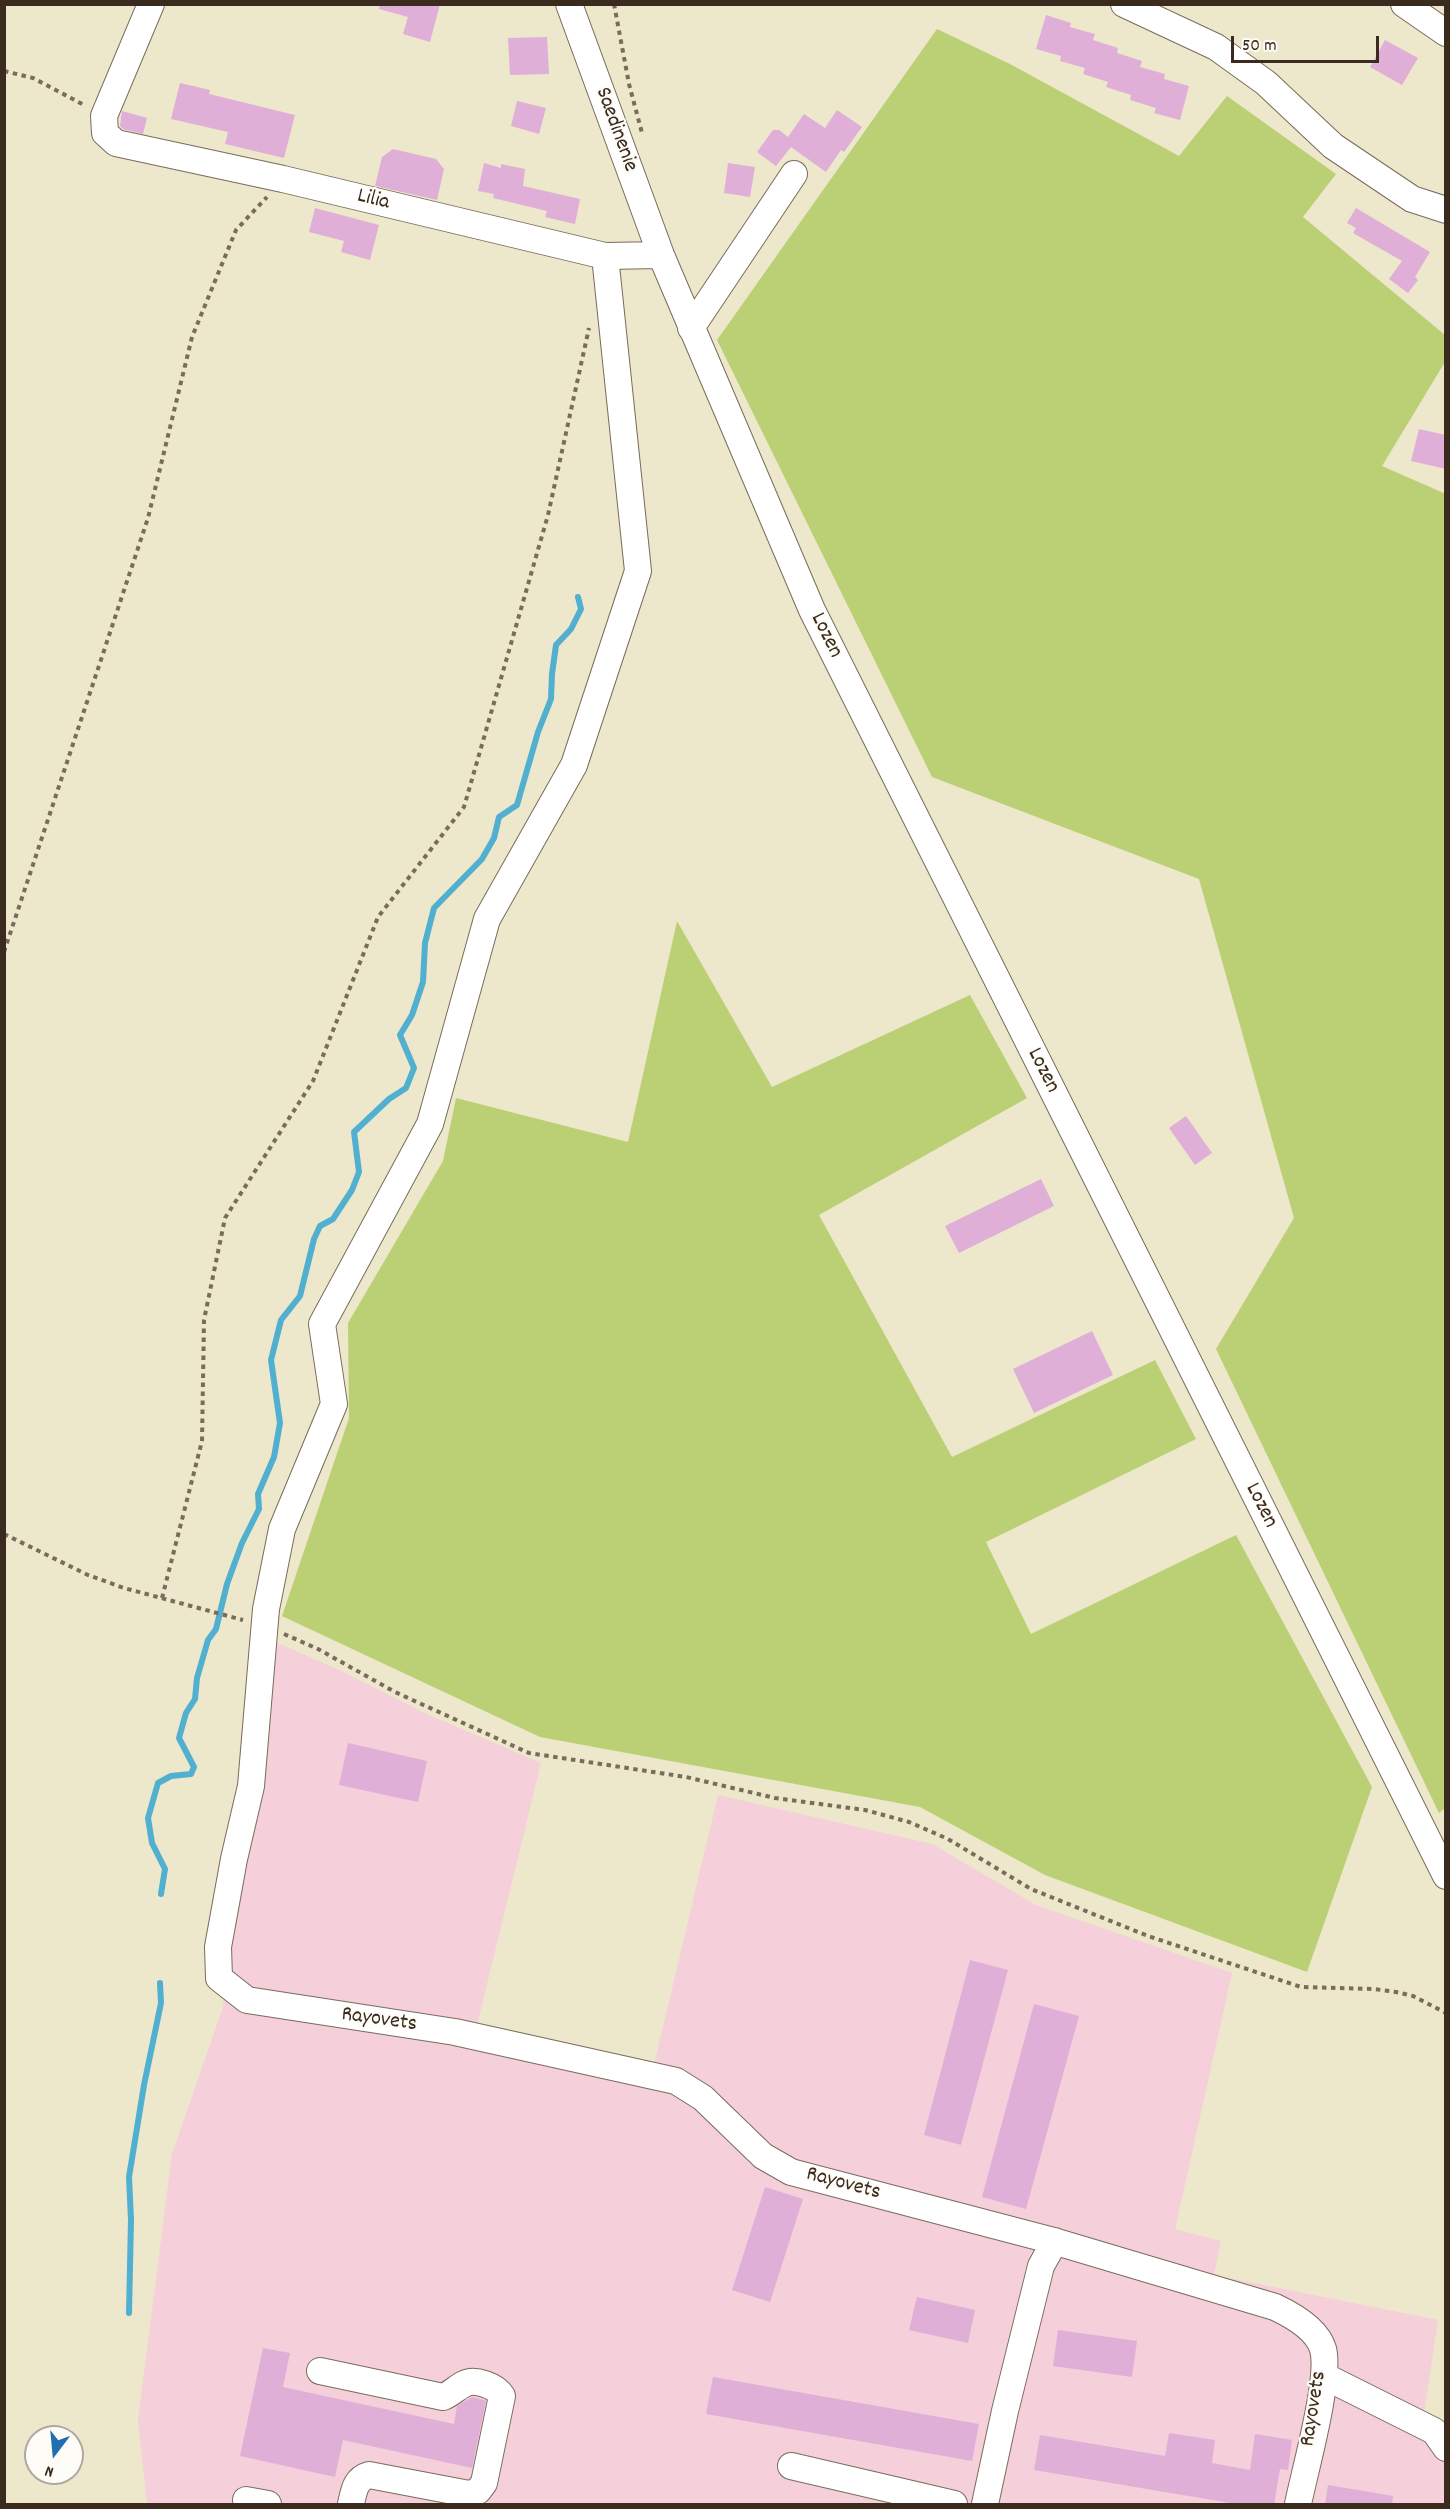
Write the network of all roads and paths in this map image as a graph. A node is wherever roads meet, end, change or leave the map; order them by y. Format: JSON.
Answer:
{"nodes":[{"id":1,"x":151,"y":4,"type":"edge"},
{"id":2,"x":569,"y":4,"type":"edge"},
{"id":3,"x":614,"y":4,"type":"edge"},
{"id":4,"x":1124,"y":4,"type":"edge"},
{"id":5,"x":1404,"y":4,"type":"edge"},
{"id":6,"x":1446,"y":33,"type":"edge"},
{"id":7,"x":4,"y":71,"type":"edge"},
{"id":8,"x":104,"y":116,"type":"junction"},
{"id":9,"x":644,"y":138,"type":"dead end"},
{"id":10,"x":794,"y":174,"type":"dead end"},
{"id":11,"x":284,"y":179,"type":"junction"},
{"id":12,"x":1446,"y":210,"type":"edge"},
{"id":13,"x":661,"y":255,"type":"junction"},
{"id":14,"x":605,"y":256,"type":"junction"},
{"id":15,"x":590,"y":324,"type":"dead end"},
{"id":16,"x":692,"y":328,"type":"junction"},
{"id":17,"x":4,"y":952,"type":"edge"},
{"id":18,"x":4,"y":1534,"type":"edge"},
{"id":19,"x":162,"y":1598,"type":"junction"},
{"id":20,"x":236,"y":1618,"type":"dead end"},
{"id":21,"x":265,"y":1627,"type":"junction"},
{"id":22,"x":1438,"y":1842,"type":"edge"},
{"id":23,"x":1446,"y":1876,"type":"edge"},
{"id":24,"x":1446,"y":2013,"type":"edge"},
{"id":25,"x":1055,"y":2241,"type":"junction"},
{"id":26,"x":320,"y":2371,"type":"dead end"},
{"id":27,"x":1324,"y":2376,"type":"junction"},
{"id":28,"x":1446,"y":2448,"type":"edge"},
{"id":29,"x":791,"y":2466,"type":"dead end"},
{"id":30,"x":351,"y":2505,"type":"edge"},
{"id":31,"x":954,"y":2505,"type":"edge"},
{"id":32,"x":985,"y":2505,"type":"edge"},
{"id":33,"x":1298,"y":2505,"type":"edge"}],
"edges":[{"from":1,"to":8,"type":"street"},
{"from":2,"to":13,"type":"street","name":"Saedinenie"},
{"from":3,"to":9,"type":"path"},
{"from":4,"to":12,"type":"street"},
{"from":5,"to":6,"type":"street"},
{"from":7,"to":8,"type":"path"},
{"from":8,"to":11,"type":"street","name":"Lilia"},
{"from":10,"to":16,"type":"street"},
{"from":11,"to":14,"type":"street","name":"Lilia"},
{"from":11,"to":17,"type":"path"},
{"from":13,"to":14,"type":"street","name":"Lilia"},
{"from":13,"to":16,"type":"street","name":"Lozen"},
{"from":14,"to":21,"type":"street"},
{"from":15,"to":19,"type":"path"},
{"from":16,"to":22,"type":"street","name":"Lozen"},
{"from":18,"to":19,"type":"path"},
{"from":19,"to":20,"type":"path"},
{"from":21,"to":24,"type":"path"},
{"from":21,"to":25,"type":"street","name":"Rayovets"},
{"from":22,"to":23,"type":"street","name":"Lozen"},
{"from":25,"to":27,"type":"street","name":"Rayovets"},
{"from":25,"to":32,"type":"street"},
{"from":26,"to":30,"type":"street"},
{"from":27,"to":28,"type":"street"},
{"from":27,"to":33,"type":"street","name":"Rayovets"},
{"from":29,"to":31,"type":"street"}]}
